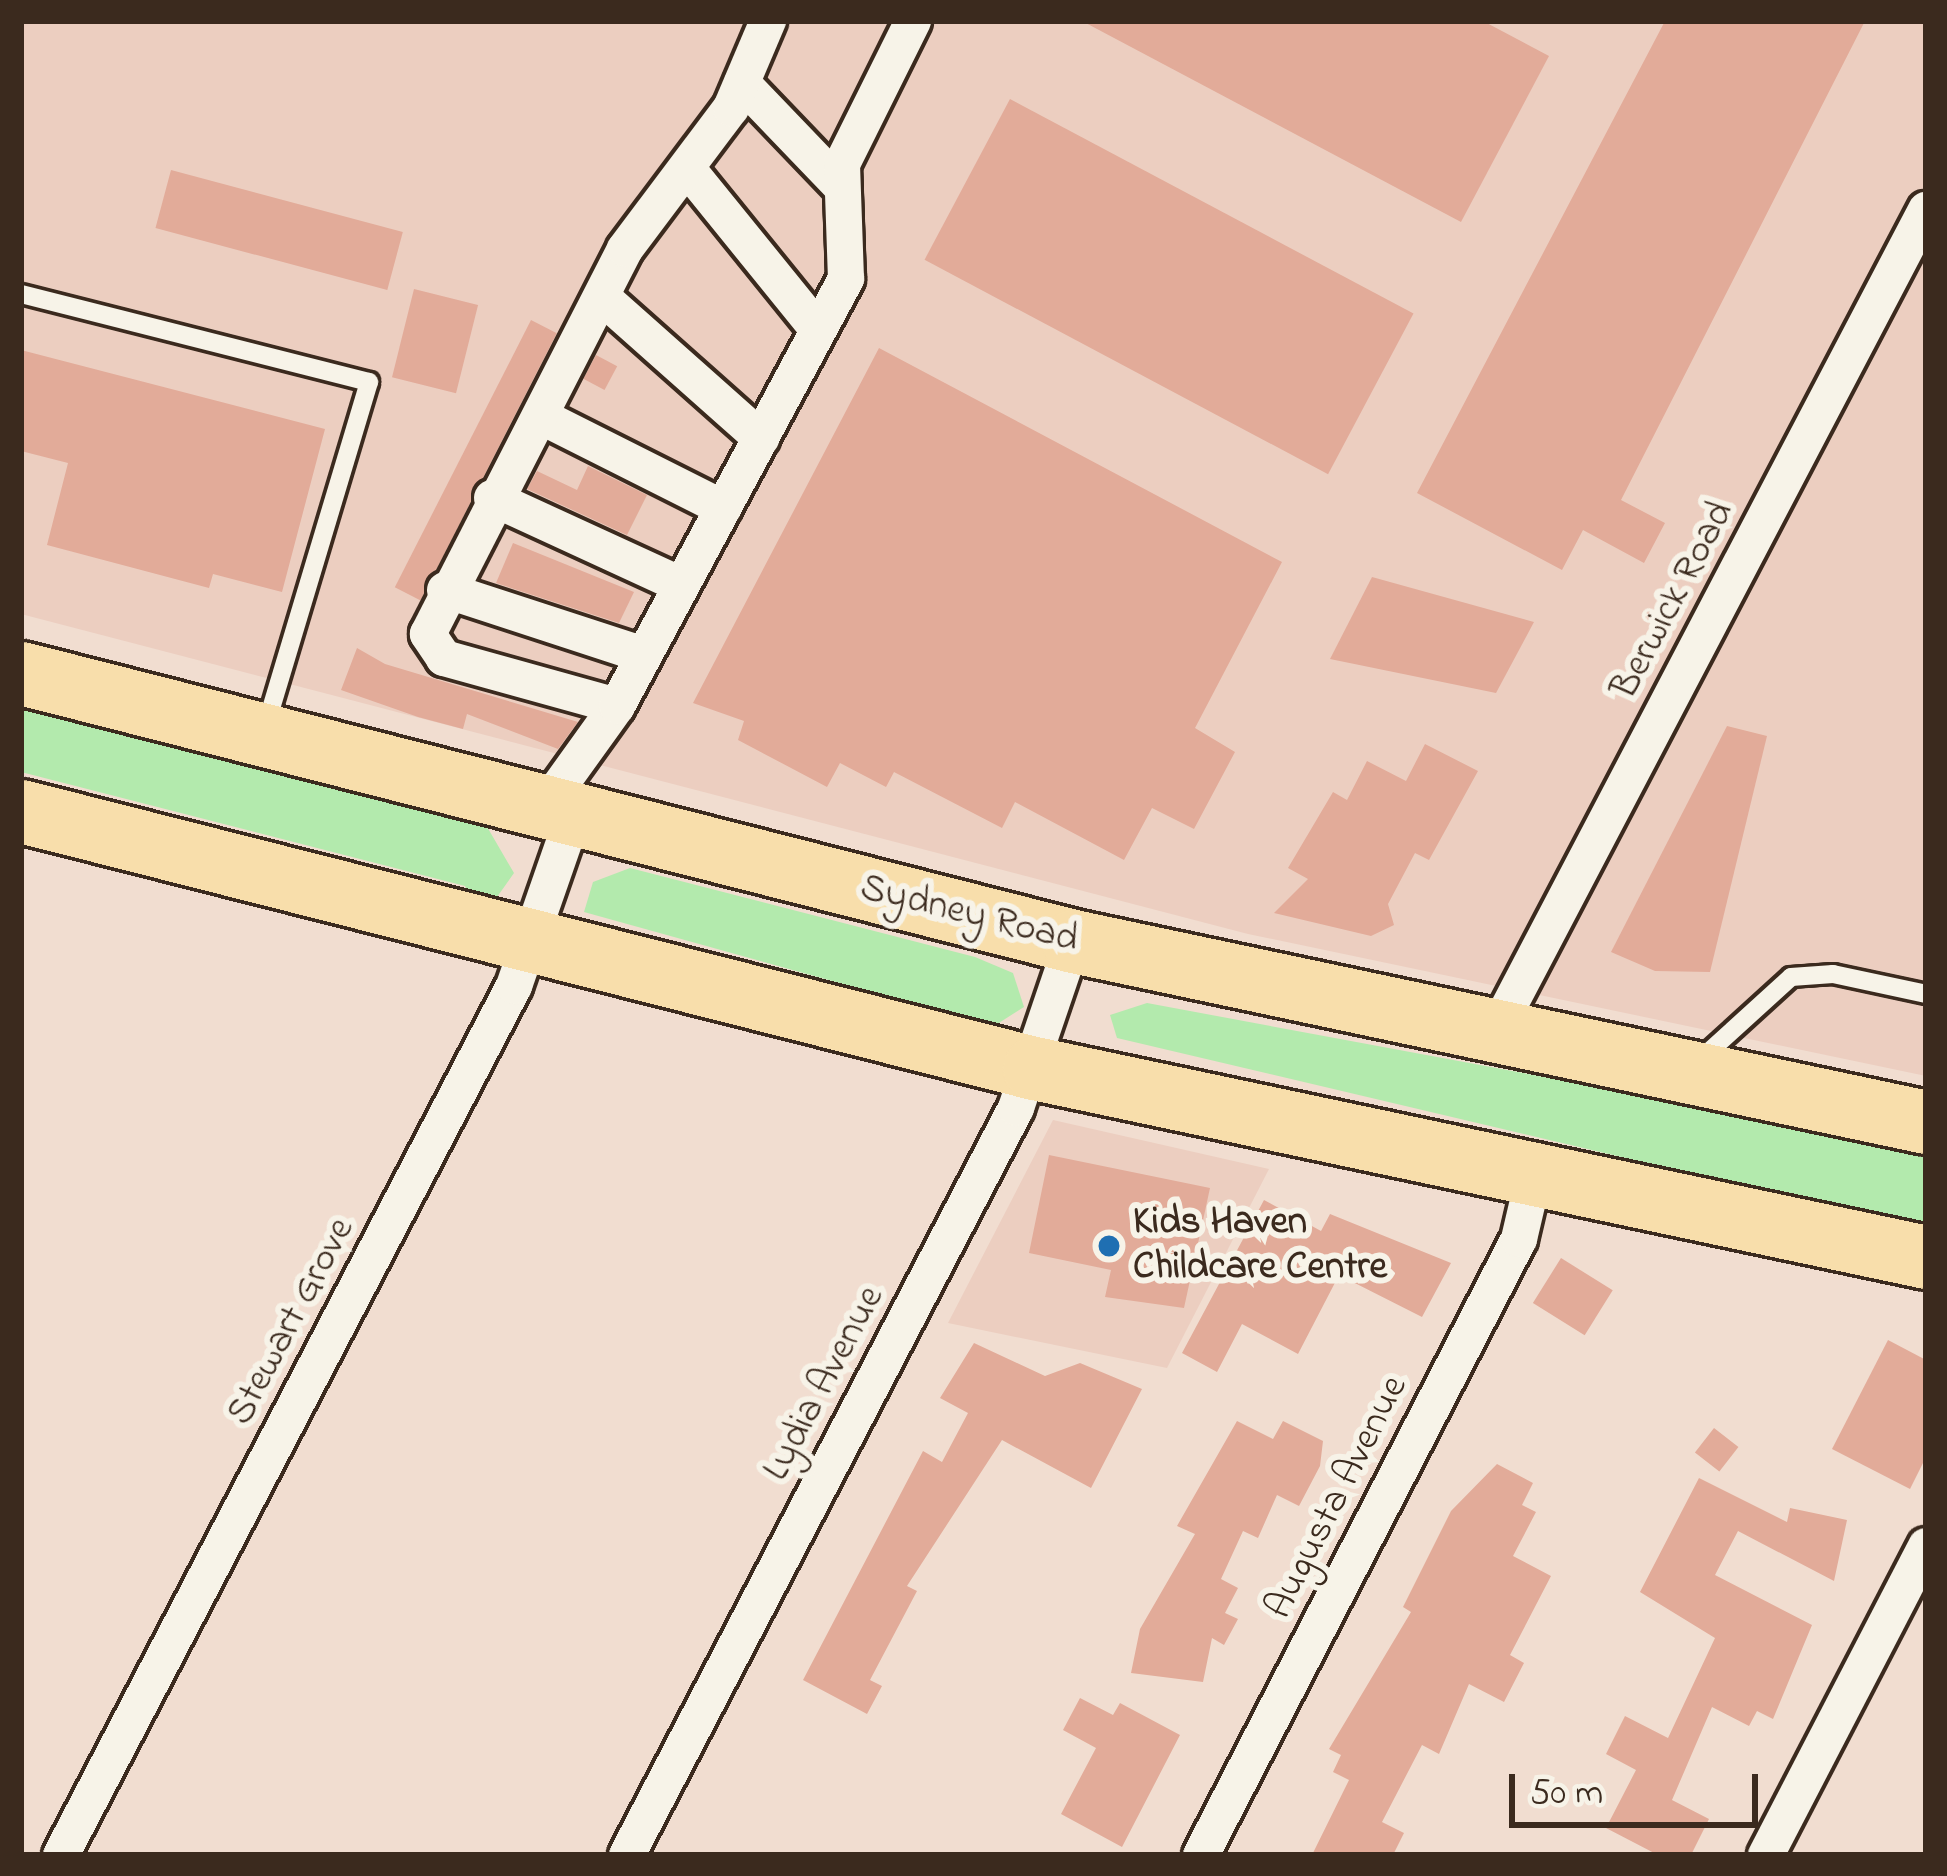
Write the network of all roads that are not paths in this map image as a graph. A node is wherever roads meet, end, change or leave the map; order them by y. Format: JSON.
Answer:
{"nodes":[{"id":1,"x":768,"y":21,"type":"edge"},
{"id":2,"x":913,"y":21,"type":"edge"},
{"id":3,"x":742,"y":83,"type":"junction"},
{"id":4,"x":687,"y":168,"type":"junction"},
{"id":5,"x":839,"y":184,"type":"junction"},
{"id":6,"x":1926,"y":210,"type":"edge"},
{"id":7,"x":21,"y":294,"type":"edge"},
{"id":8,"x":602,"y":297,"type":"junction"},
{"id":9,"x":818,"y":330,"type":"junction"},
{"id":10,"x":542,"y":417,"type":"junction"},
{"id":11,"x":761,"y":438,"type":"junction"},
{"id":12,"x":492,"y":498,"type":"junction"},
{"id":13,"x":723,"y":508,"type":"junction"},
{"id":14,"x":681,"y":585,"type":"junction"},
{"id":15,"x":445,"y":590,"type":"junction"},
{"id":16,"x":644,"y":656,"type":"junction"},
{"id":17,"x":21,"y":673,"type":"edge"},
{"id":18,"x":617,"y":706,"type":"junction"},
{"id":19,"x":262,"y":736,"type":"junction"},
{"id":20,"x":21,"y":811,"type":"edge"},
{"id":21,"x":558,"y":813,"type":"junction"},
{"id":22,"x":1073,"y":941,"type":"junction"},
{"id":23,"x":532,"y":945,"type":"junction"},
{"id":24,"x":1926,"y":994,"type":"edge"},
{"id":25,"x":1496,"y":1031,"type":"junction"},
{"id":26,"x":1034,"y":1068,"type":"junction"},
{"id":27,"x":1689,"y":1072,"type":"junction"},
{"id":28,"x":1926,"y":1122,"type":"edge"},
{"id":29,"x":1534,"y":1174,"type":"junction"},
{"id":30,"x":1926,"y":1257,"type":"edge"},
{"id":31,"x":1926,"y":1546,"type":"edge"},
{"id":32,"x":62,"y":1855,"type":"edge"},
{"id":33,"x":627,"y":1855,"type":"edge"},
{"id":34,"x":1201,"y":1855,"type":"edge"},
{"id":35,"x":1766,"y":1855,"type":"edge"}],
"edges":[{"from":1,"to":3,"type":"street"},
{"from":2,"to":5,"type":"street"},
{"from":3,"to":4,"type":"street"},
{"from":3,"to":5,"type":"street"},
{"from":4,"to":8,"type":"street"},
{"from":4,"to":9,"type":"street"},
{"from":5,"to":9,"type":"street","name":"Stewart Grove"},
{"from":6,"to":25,"type":"street","name":"Berwick Road"},
{"from":7,"to":19,"type":"lane"},
{"from":8,"to":10,"type":"street"},
{"from":8,"to":11,"type":"street"},
{"from":9,"to":11,"type":"street","name":"Stewart Grove"},
{"from":10,"to":12,"type":"street"},
{"from":10,"to":13,"type":"street"},
{"from":11,"to":13,"type":"street","name":"Stewart Grove"},
{"from":12,"to":14,"type":"street"},
{"from":12,"to":15,"type":"street"},
{"from":13,"to":14,"type":"street","name":"Stewart Grove"},
{"from":14,"to":16,"type":"street","name":"Stewart Grove"},
{"from":15,"to":16,"type":"street"},
{"from":15,"to":18,"type":"street"},
{"from":16,"to":18,"type":"street","name":"Stewart Grove"},
{"from":17,"to":19,"type":"highway","name":"Sydney Road"},
{"from":18,"to":21,"type":"street","name":"Stewart Grove"},
{"from":19,"to":21,"type":"highway","name":"Sydney Road"},
{"from":20,"to":23,"type":"highway"},
{"from":21,"to":22,"type":"highway","name":"Sydney Road"},
{"from":21,"to":23,"type":"street","name":"Stewart Grove"},
{"from":22,"to":25,"type":"highway","name":"Sydney Road"},
{"from":22,"to":26,"type":"street","name":"Lydia Avenue"},
{"from":23,"to":26,"type":"highway"},
{"from":23,"to":32,"type":"street","name":"Stewart Grove"},
{"from":24,"to":27,"type":"lane"},
{"from":25,"to":27,"type":"highway","name":"Sydney Road"},
{"from":26,"to":29,"type":"highway"},
{"from":26,"to":33,"type":"street","name":"Lydia Avenue"},
{"from":27,"to":28,"type":"highway","name":"Sydney Road"},
{"from":29,"to":30,"type":"highway"},
{"from":29,"to":34,"type":"street","name":"Augusta Avenue"},
{"from":31,"to":35,"type":"street"}]}
